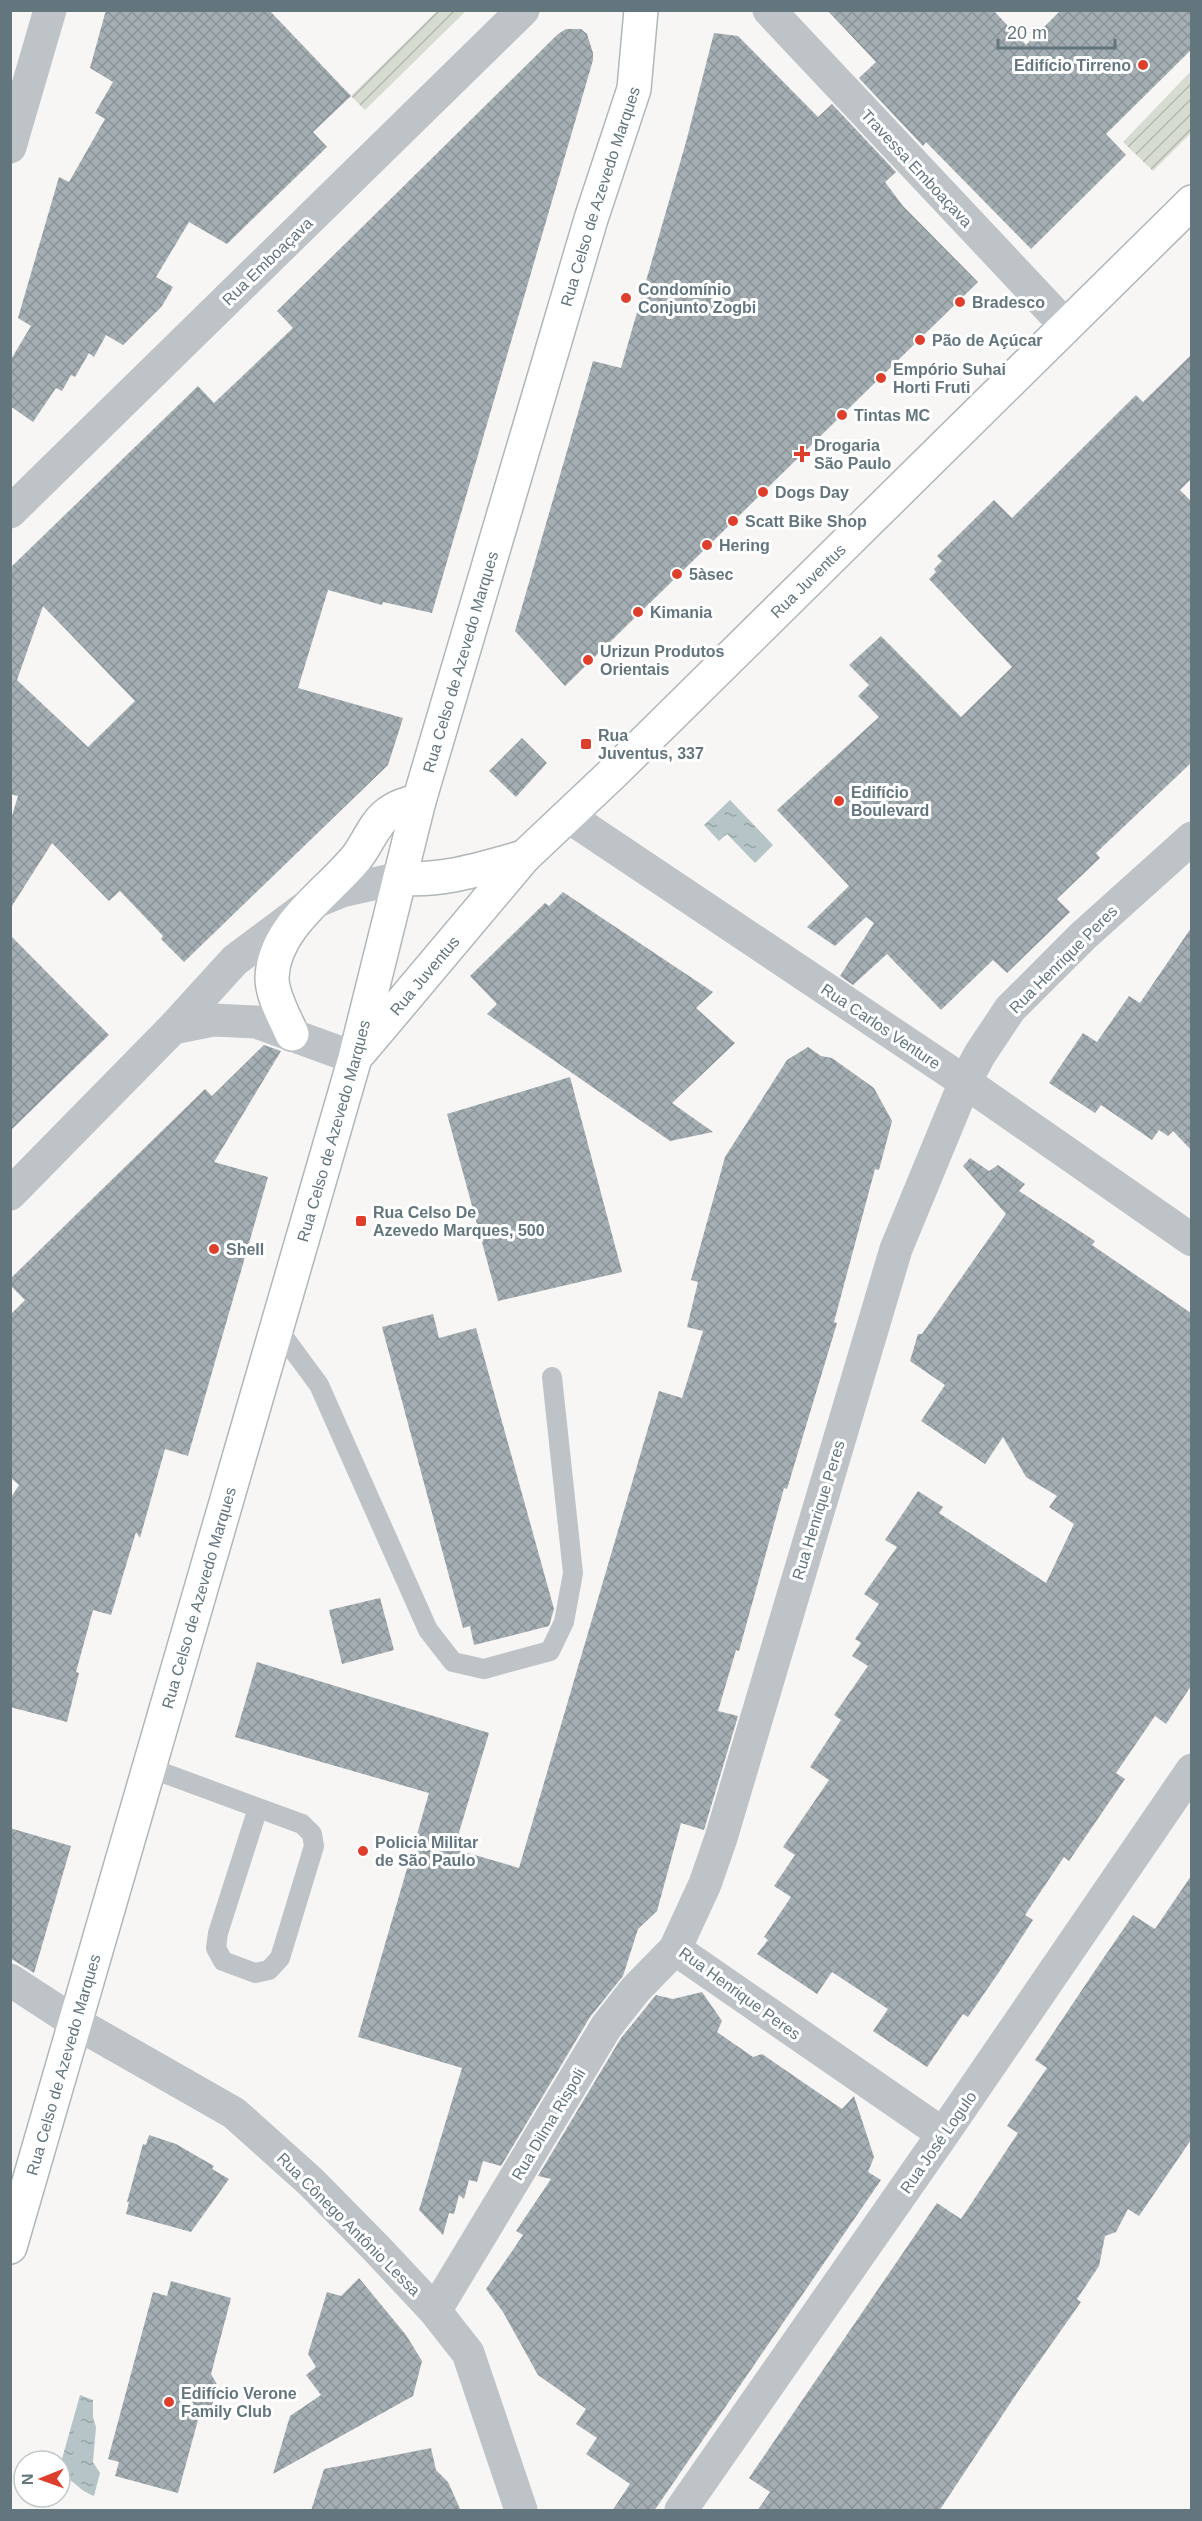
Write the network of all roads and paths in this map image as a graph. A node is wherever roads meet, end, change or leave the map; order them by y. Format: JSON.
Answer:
{"nodes":[{"id":1,"x":50,"y":10,"type":"edge"},
{"id":2,"x":523,"y":10,"type":"edge"},
{"id":3,"x":769,"y":10,"type":"edge"},
{"id":4,"x":636,"y":17,"type":"edge"},
{"id":5,"x":10,"y":147,"type":"edge"},
{"id":6,"x":1190,"y":206,"type":"edge"},
{"id":7,"x":1066,"y":326,"type":"junction"},
{"id":8,"x":10,"y":512,"type":"edge"},
{"id":9,"x":419,"y":801,"type":"junction"},
{"id":10,"x":569,"y":817,"type":"junction"},
{"id":11,"x":1191,"y":838,"type":"edge"},
{"id":12,"x":525,"y":857,"type":"junction"},
{"id":13,"x":399,"y":878,"type":"junction"},
{"id":14,"x":309,"y":904,"type":"junction"},
{"id":15,"x":173,"y":1028,"type":"junction"},
{"id":16,"x":292,"y":1034,"type":"junction"},
{"id":17,"x":356,"y":1058,"type":"junction"},
{"id":18,"x":964,"y":1082,"type":"junction"},
{"id":19,"x":10,"y":1194,"type":"edge"},
{"id":20,"x":1191,"y":1240,"type":"edge"},
{"id":21,"x":278,"y":1328,"type":"junction"},
{"id":22,"x":552,"y":1377,"type":"dead end"},
{"id":23,"x":150,"y":1768,"type":"junction"},
{"id":24,"x":1191,"y":1770,"type":"edge"},
{"id":25,"x":258,"y":1808,"type":"junction"},
{"id":26,"x":675,"y":1949,"type":"junction"},
{"id":27,"x":10,"y":1980,"type":"edge"},
{"id":28,"x":76,"y":2023,"type":"junction"},
{"id":29,"x":944,"y":2134,"type":"junction"},
{"id":30,"x":10,"y":2247,"type":"edge"},
{"id":31,"x":435,"y":2311,"type":"junction"},
{"id":32,"x":521,"y":2511,"type":"edge"},
{"id":33,"x":681,"y":2511,"type":"edge"}],
"edges":[{"from":1,"to":5,"type":"street"},
{"from":2,"to":8,"type":"street","name":"Rua Emboaçava"},
{"from":3,"to":7,"type":"street","name":"Travessa Emboaçava"},
{"from":4,"to":9,"type":"main road","name":"Rua Celso de Azevedo Marques"},
{"from":6,"to":7,"type":"main road","name":"Rua Juventus"},
{"from":7,"to":10,"type":"main road","name":"Rua Juventus"},
{"from":9,"to":13,"type":"main road","name":"Rua Celso de Azevedo Marques"},
{"from":9,"to":14,"type":"main road"},
{"from":10,"to":12,"type":"main road","name":"Rua Juventus"},
{"from":10,"to":18,"type":"street","name":"Rua Carlos Venture"},
{"from":11,"to":18,"type":"street","name":"Rua Henrique Peres"},
{"from":12,"to":13,"type":"main road","name":"Rua Juventus"},
{"from":12,"to":17,"type":"main road","name":"Rua Juventus"},
{"from":13,"to":14,"type":"street","name":"Rua Juventus"},
{"from":13,"to":17,"type":"main road","name":"Rua Celso de Azevedo Marques"},
{"from":14,"to":15,"type":"street","name":"Rua Juventus"},
{"from":14,"to":16,"type":"main road"},
{"from":15,"to":16,"type":"street"},
{"from":15,"to":19,"type":"street","name":"Rua Juventus"},
{"from":16,"to":17,"type":"street"},
{"from":17,"to":21,"type":"main road","name":"Rua Celso de Azevedo Marques"},
{"from":18,"to":20,"type":"street","name":"Rua Carlos Venture"},
{"from":18,"to":26,"type":"street","name":"Rua Henrique Peres"},
{"from":21,"to":22,"type":"lane"},
{"from":21,"to":23,"type":"main road","name":"Rua Celso de Azevedo Marques"},
{"from":23,"to":25,"type":"lane"},
{"from":23,"to":28,"type":"main road","name":"Rua Celso de Azevedo Marques"},
{"from":24,"to":29,"type":"street","name":"Rua José Logulo"},
{"from":25,"to":25,"type":"lane"},
{"from":26,"to":29,"type":"street","name":"Rua Henrique Peres"},
{"from":26,"to":31,"type":"street","name":"Rua Dilma Rispoli"},
{"from":27,"to":28,"type":"street","name":"Rua Cônego Antônio Lessa"},
{"from":28,"to":30,"type":"main road","name":"Rua Celso de Azevedo Marques"},
{"from":28,"to":31,"type":"street","name":"Rua Cônego Antônio Lessa"},
{"from":29,"to":33,"type":"street","name":"Rua José Logulo"},
{"from":31,"to":32,"type":"street","name":"Rua Cônego Antônio Lessa"}]}
